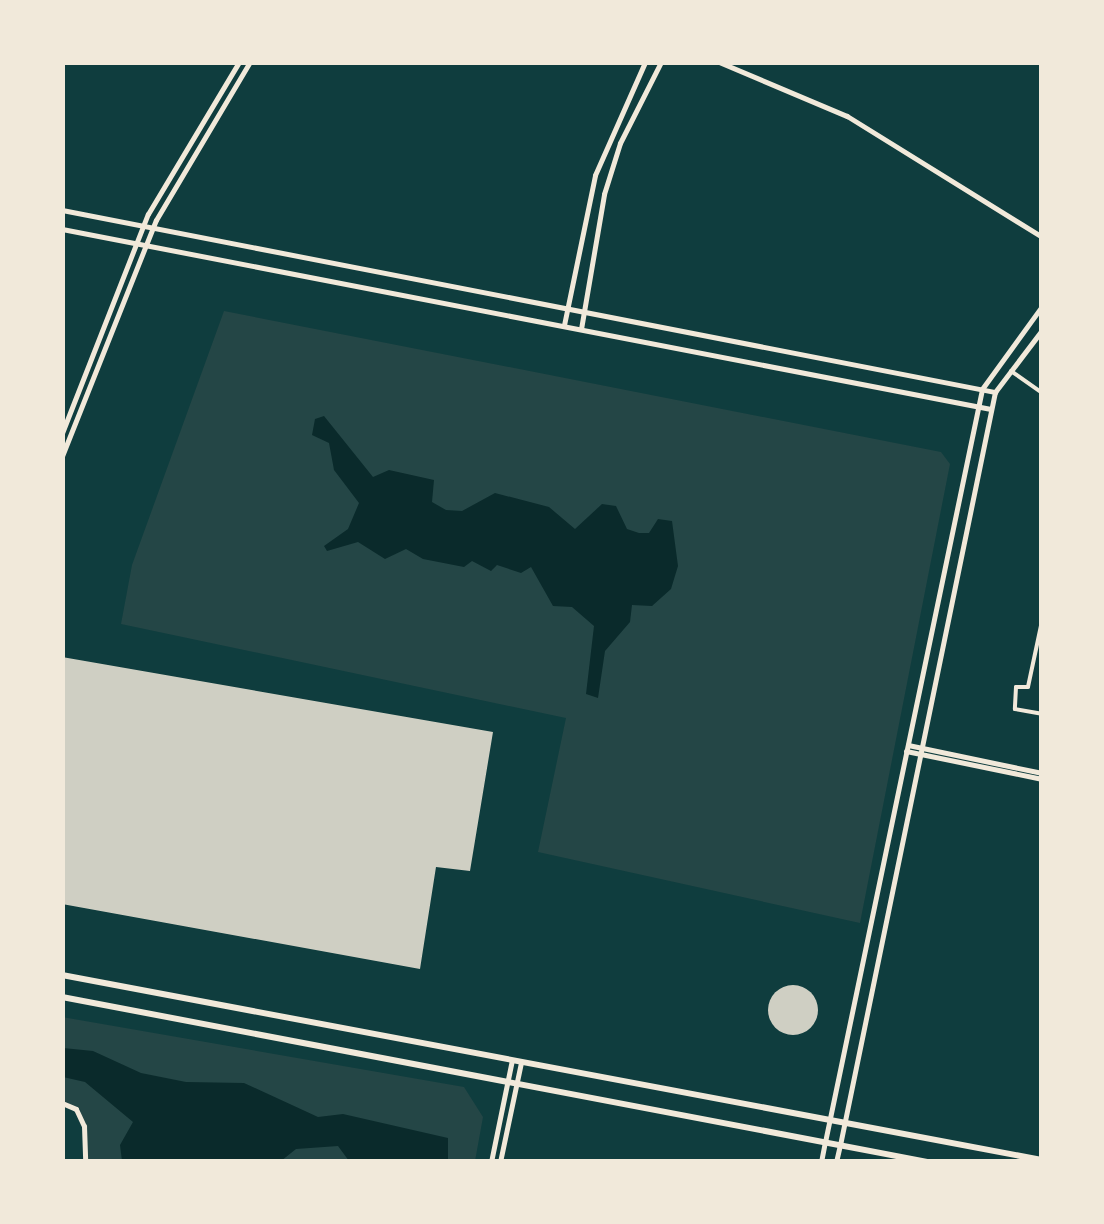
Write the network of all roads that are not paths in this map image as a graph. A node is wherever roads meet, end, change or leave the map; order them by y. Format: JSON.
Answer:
{"nodes":[{"id":1,"x":239,"y":62,"type":"edge"},
{"id":2,"x":250,"y":62,"type":"edge"},
{"id":3,"x":645,"y":62,"type":"edge"},
{"id":4,"x":660,"y":62,"type":"edge"},
{"id":5,"x":719,"y":62,"type":"edge"},
{"id":6,"x":62,"y":210,"type":"edge"},
{"id":7,"x":143,"y":226,"type":"junction"},
{"id":8,"x":153,"y":228,"type":"junction"},
{"id":9,"x":62,"y":229,"type":"edge"},
{"id":10,"x":1042,"y":237,"type":"edge"},
{"id":11,"x":136,"y":243,"type":"junction"},
{"id":12,"x":146,"y":245,"type":"junction"},
{"id":13,"x":1042,"y":306,"type":"edge"},
{"id":14,"x":566,"y":308,"type":"junction"},
{"id":15,"x":584,"y":312,"type":"junction"},
{"id":16,"x":564,"y":326,"type":"junction"},
{"id":17,"x":582,"y":329,"type":"junction"},
{"id":18,"x":1042,"y":330,"type":"edge"},
{"id":19,"x":1011,"y":372,"type":"junction"},
{"id":20,"x":982,"y":389,"type":"junction"},
{"id":21,"x":995,"y":392,"type":"junction"},
{"id":22,"x":1042,"y":393,"type":"edge"},
{"id":23,"x":978,"y":407,"type":"junction"},
{"id":24,"x":991,"y":409,"type":"junction"},
{"id":25,"x":62,"y":433,"type":"edge"},
{"id":26,"x":62,"y":456,"type":"edge"},
{"id":27,"x":1042,"y":620,"type":"edge"},
{"id":28,"x":1042,"y":714,"type":"edge"},
{"id":29,"x":907,"y":748,"type":"junction"},
{"id":30,"x":921,"y":751,"type":"junction"},
{"id":31,"x":1042,"y":776,"type":"edge"},
{"id":32,"x":62,"y":975,"type":"edge"},
{"id":33,"x":62,"y":997,"type":"edge"},
{"id":34,"x":516,"y":1061,"type":"junction"},
{"id":35,"x":512,"y":1082,"type":"junction"},
{"id":36,"x":62,"y":1103,"type":"edge"},
{"id":37,"x":829,"y":1120,"type":"junction"},
{"id":38,"x":844,"y":1123,"type":"junction"},
{"id":39,"x":825,"y":1142,"type":"junction"},
{"id":40,"x":840,"y":1145,"type":"junction"},
{"id":41,"x":1042,"y":1160,"type":"edge"},
{"id":42,"x":85,"y":1162,"type":"edge"},
{"id":43,"x":490,"y":1162,"type":"edge"},
{"id":44,"x":500,"y":1162,"type":"edge"},
{"id":45,"x":821,"y":1162,"type":"edge"},
{"id":46,"x":836,"y":1162,"type":"edge"},
{"id":47,"x":928,"y":1162,"type":"edge"}],
"edges":[{"from":1,"to":7,"type":"main road"},
{"from":2,"to":8,"type":"main road"},
{"from":3,"to":14,"type":"main road"},
{"from":4,"to":15,"type":"main road"},
{"from":5,"to":10,"type":"main road"},
{"from":6,"to":7,"type":"main road"},
{"from":7,"to":8,"type":"main road"},
{"from":7,"to":11,"type":"main road"},
{"from":8,"to":12,"type":"main road"},
{"from":8,"to":14,"type":"main road"},
{"from":9,"to":11,"type":"main road"},
{"from":11,"to":12,"type":"main road"},
{"from":11,"to":25,"type":"main road"},
{"from":12,"to":16,"type":"main road"},
{"from":12,"to":26,"type":"main road"},
{"from":13,"to":20,"type":"main road"},
{"from":14,"to":15,"type":"main road"},
{"from":14,"to":16,"type":"main road"},
{"from":15,"to":17,"type":"main road"},
{"from":15,"to":20,"type":"main road"},
{"from":16,"to":17,"type":"main road"},
{"from":17,"to":23,"type":"main road"},
{"from":18,"to":19,"type":"main road"},
{"from":19,"to":21,"type":"main road"},
{"from":19,"to":22,"type":"street"},
{"from":20,"to":21,"type":"main road"},
{"from":20,"to":23,"type":"main road"},
{"from":21,"to":24,"type":"main road"},
{"from":23,"to":24,"type":"main road"},
{"from":23,"to":29,"type":"main road"},
{"from":24,"to":30,"type":"main road"},
{"from":27,"to":28,"type":"street"},
{"from":29,"to":30,"type":"main road"},
{"from":29,"to":37,"type":"main road"},
{"from":30,"to":31,"type":"main road"},
{"from":30,"to":38,"type":"main road"},
{"from":32,"to":34,"type":"main road"},
{"from":33,"to":35,"type":"main road"},
{"from":34,"to":35,"type":"main road"},
{"from":34,"to":37,"type":"main road"},
{"from":35,"to":39,"type":"main road"},
{"from":35,"to":43,"type":"main road"},
{"from":35,"to":44,"type":"main road"},
{"from":36,"to":42,"type":"main road"},
{"from":37,"to":38,"type":"main road"},
{"from":37,"to":39,"type":"main road"},
{"from":38,"to":40,"type":"main road"},
{"from":38,"to":41,"type":"main road"},
{"from":39,"to":40,"type":"main road"},
{"from":39,"to":45,"type":"main road"},
{"from":40,"to":46,"type":"main road"},
{"from":40,"to":47,"type":"main road"}]}
